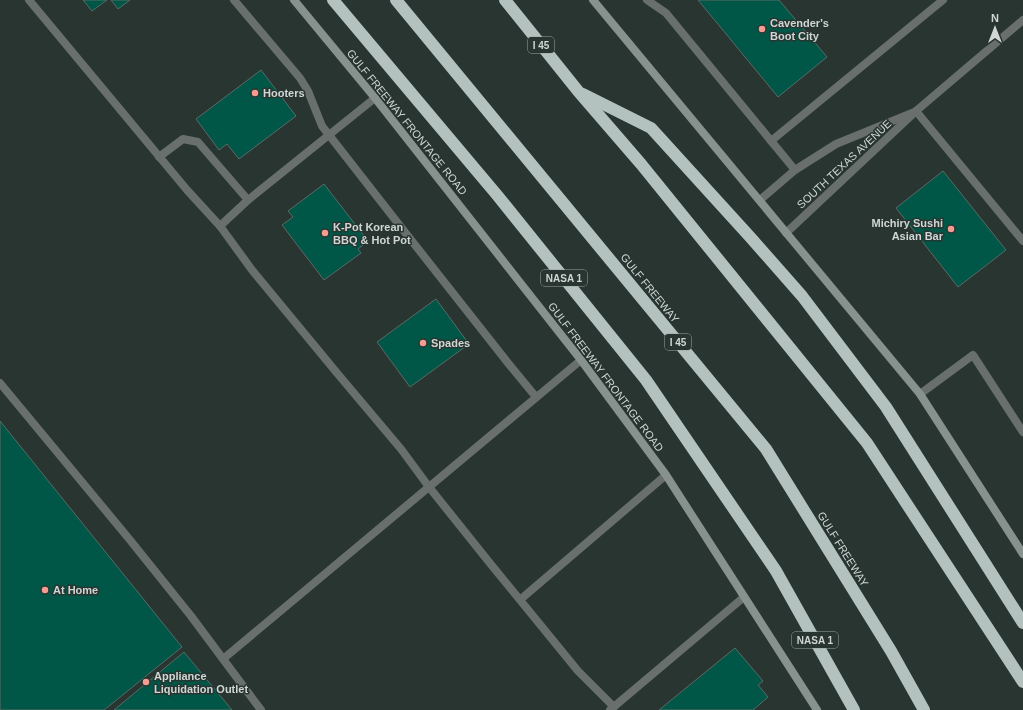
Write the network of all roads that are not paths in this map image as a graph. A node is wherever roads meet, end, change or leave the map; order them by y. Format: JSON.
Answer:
{"nodes":[{"id":1,"x":29,"y":0,"type":"edge"},
{"id":2,"x":234,"y":0,"type":"edge"},
{"id":3,"x":294,"y":0,"type":"edge"},
{"id":4,"x":333,"y":0,"type":"edge"},
{"id":5,"x":396,"y":0,"type":"edge"},
{"id":6,"x":505,"y":0,"type":"edge"},
{"id":7,"x":593,"y":0,"type":"edge"},
{"id":8,"x":647,"y":0,"type":"edge"},
{"id":9,"x":944,"y":0,"type":"edge"},
{"id":10,"x":1023,"y":20,"type":"edge"},
{"id":11,"x":578,"y":91,"type":"junction"},
{"id":12,"x":375,"y":98,"type":"junction"},
{"id":13,"x":916,"y":111,"type":"junction"},
{"id":14,"x":330,"y":135,"type":"junction"},
{"id":15,"x":771,"y":140,"type":"junction"},
{"id":16,"x":159,"y":157,"type":"junction"},
{"id":17,"x":794,"y":170,"type":"junction"},
{"id":18,"x":248,"y":200,"type":"junction"},
{"id":19,"x":760,"y":200,"type":"junction"},
{"id":20,"x":220,"y":226,"type":"junction"},
{"id":21,"x":786,"y":233,"type":"junction"},
{"id":22,"x":1023,"y":241,"type":"edge"},
{"id":23,"x":581,"y":360,"type":"junction"},
{"id":24,"x":0,"y":383,"type":"edge"},
{"id":25,"x":920,"y":394,"type":"junction"},
{"id":26,"x":536,"y":397,"type":"junction"},
{"id":27,"x":1023,"y":432,"type":"edge"},
{"id":28,"x":666,"y":475,"type":"junction"},
{"id":29,"x":429,"y":487,"type":"junction"},
{"id":30,"x":1023,"y":554,"type":"edge"},
{"id":31,"x":744,"y":597,"type":"junction"},
{"id":32,"x":521,"y":599,"type":"junction"},
{"id":33,"x":1023,"y":623,"type":"edge"},
{"id":34,"x":223,"y":659,"type":"junction"},
{"id":35,"x":1023,"y":682,"type":"edge"},
{"id":36,"x":612,"y":708,"type":"edge"},
{"id":37,"x":261,"y":710,"type":"edge"},
{"id":38,"x":817,"y":710,"type":"edge"},
{"id":39,"x":854,"y":710,"type":"edge"},
{"id":40,"x":924,"y":710,"type":"edge"}],
"edges":[{"from":1,"to":16,"type":"street"},
{"from":2,"to":14,"type":"street"},
{"from":3,"to":12,"type":"main road","name":"GULF FREEWAY FRONTAGE ROAD"},
{"from":4,"to":39,"type":"highway","number":"NASA 1"},
{"from":5,"to":40,"type":"highway","name":"GULF FREEWAY","number":"I 45"},
{"from":6,"to":11,"type":"highway","number":"I 45"},
{"from":7,"to":19,"type":"main road"},
{"from":8,"to":15,"type":"street"},
{"from":9,"to":15,"type":"street"},
{"from":10,"to":13,"type":"street","name":"SOUTH TEXAS AVENUE"},
{"from":11,"to":33,"type":"highway"},
{"from":11,"to":35,"type":"highway","number":"I 45"},
{"from":12,"to":14,"type":"street"},
{"from":12,"to":23,"type":"main road","name":"GULF FREEWAY FRONTAGE ROAD"},
{"from":13,"to":17,"type":"street","name":"SOUTH TEXAS AVENUE"},
{"from":13,"to":21,"type":"street","name":"SOUTH TEXAS AVENUE"},
{"from":13,"to":22,"type":"street"},
{"from":14,"to":18,"type":"street"},
{"from":14,"to":26,"type":"street"},
{"from":15,"to":17,"type":"street"},
{"from":16,"to":18,"type":"street"},
{"from":16,"to":20,"type":"street"},
{"from":17,"to":19,"type":"street","name":"SOUTH TEXAS AVENUE"},
{"from":18,"to":20,"type":"street"},
{"from":19,"to":21,"type":"main road"},
{"from":20,"to":29,"type":"street"},
{"from":21,"to":25,"type":"main road"},
{"from":23,"to":26,"type":"street"},
{"from":23,"to":28,"type":"main road","name":"GULF FREEWAY FRONTAGE ROAD"},
{"from":24,"to":34,"type":"street"},
{"from":25,"to":27,"type":"street"},
{"from":25,"to":30,"type":"main road"},
{"from":26,"to":29,"type":"street"},
{"from":28,"to":31,"type":"main road","name":"GULF FREEWAY FRONTAGE ROAD"},
{"from":28,"to":32,"type":"street"},
{"from":29,"to":32,"type":"street"},
{"from":29,"to":34,"type":"street"},
{"from":31,"to":36,"type":"street"},
{"from":31,"to":38,"type":"main road","name":"GULF FREEWAY FRONTAGE ROAD"},
{"from":32,"to":36,"type":"street"},
{"from":34,"to":37,"type":"street"}]}
